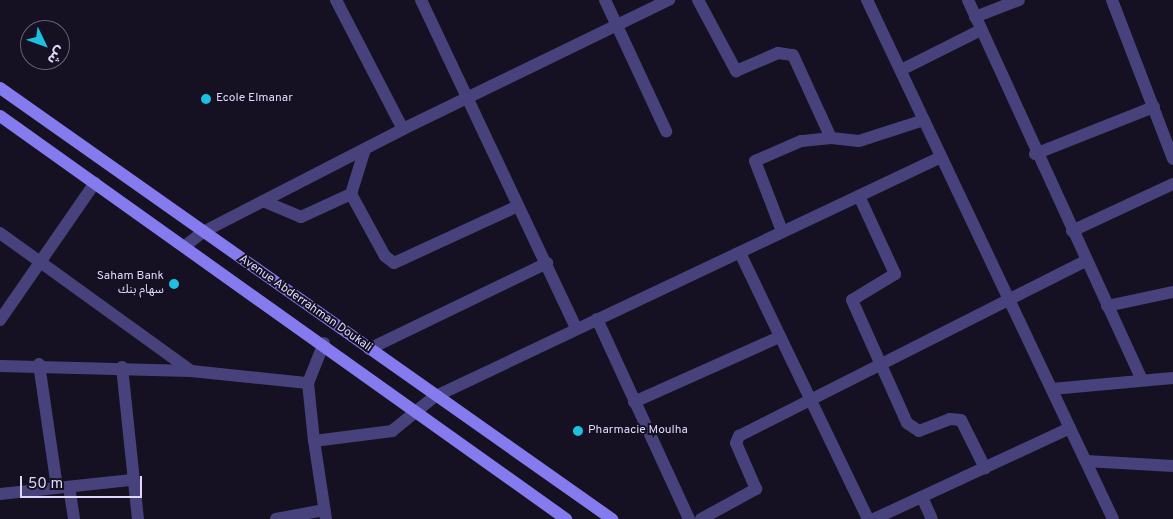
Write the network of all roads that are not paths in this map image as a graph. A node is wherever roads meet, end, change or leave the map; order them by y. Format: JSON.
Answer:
{"nodes":[{"id":1,"x":336,"y":0,"type":"edge"},
{"id":2,"x":421,"y":0,"type":"edge"},
{"id":3,"x":605,"y":0,"type":"edge"},
{"id":4,"x":669,"y":0,"type":"edge"},
{"id":5,"x":698,"y":0,"type":"edge"},
{"id":6,"x":867,"y":0,"type":"edge"},
{"id":7,"x":968,"y":0,"type":"edge"},
{"id":8,"x":1019,"y":0,"type":"edge"},
{"id":9,"x":1112,"y":0,"type":"edge"},
{"id":10,"x":975,"y":17,"type":"junction"},
{"id":11,"x":616,"y":26,"type":"junction"},
{"id":12,"x":981,"y":30,"type":"junction"},
{"id":13,"x":901,"y":70,"type":"junction"},
{"id":14,"x":0,"y":88,"type":"edge"},
{"id":15,"x":466,"y":100,"type":"junction"},
{"id":16,"x":1154,"y":107,"type":"junction"},
{"id":17,"x":0,"y":116,"type":"edge"},
{"id":18,"x":924,"y":120,"type":"junction"},
{"id":19,"x":404,"y":129,"type":"junction"},
{"id":20,"x":666,"y":131,"type":"dead end"},
{"id":21,"x":831,"y":138,"type":"junction"},
{"id":22,"x":365,"y":149,"type":"junction"},
{"id":23,"x":1035,"y":154,"type":"junction"},
{"id":24,"x":941,"y":157,"type":"junction"},
{"id":25,"x":1173,"y":159,"type":"edge"},
{"id":26,"x":95,"y":183,"type":"junction"},
{"id":27,"x":1173,"y":184,"type":"edge"},
{"id":28,"x":351,"y":194,"type":"junction"},
{"id":29,"x":859,"y":196,"type":"junction"},
{"id":30,"x":263,"y":201,"type":"junction"},
{"id":31,"x":518,"y":206,"type":"junction"},
{"id":32,"x":782,"y":231,"type":"junction"},
{"id":33,"x":0,"y":232,"type":"edge"},
{"id":34,"x":203,"y":232,"type":"junction"},
{"id":35,"x":1072,"y":232,"type":"junction"},
{"id":36,"x":185,"y":246,"type":"junction"},
{"id":37,"x":740,"y":253,"type":"junction"},
{"id":38,"x":38,"y":261,"type":"junction"},
{"id":39,"x":1086,"y":261,"type":"junction"},
{"id":40,"x":546,"y":263,"type":"junction"},
{"id":41,"x":1173,"y":292,"type":"edge"},
{"id":42,"x":1009,"y":299,"type":"junction"},
{"id":43,"x":1107,"y":306,"type":"junction"},
{"id":44,"x":597,"y":319,"type":"junction"},
{"id":45,"x":0,"y":320,"type":"edge"},
{"id":46,"x":576,"y":328,"type":"junction"},
{"id":47,"x":780,"y":337,"type":"junction"},
{"id":48,"x":324,"y":343,"type":"junction"},
{"id":49,"x":369,"y":349,"type":"junction"},
{"id":50,"x":39,"y":364,"type":"junction"},
{"id":51,"x":0,"y":366,"type":"edge"},
{"id":52,"x":881,"y":366,"type":"junction"},
{"id":53,"x":122,"y":367,"type":"junction"},
{"id":54,"x":191,"y":371,"type":"junction"},
{"id":55,"x":1173,"y":378,"type":"edge"},
{"id":56,"x":1142,"y":380,"type":"junction"},
{"id":57,"x":308,"y":384,"type":"junction"},
{"id":58,"x":1052,"y":389,"type":"junction"},
{"id":59,"x":434,"y":397,"type":"junction"},
{"id":60,"x":811,"y":401,"type":"junction"},
{"id":61,"x":634,"y":402,"type":"junction"},
{"id":62,"x":417,"y":410,"type":"junction"},
{"id":63,"x":1070,"y":428,"type":"junction"},
{"id":64,"x":314,"y":441,"type":"junction"},
{"id":65,"x":1086,"y":460,"type":"junction"},
{"id":66,"x":1173,"y":466,"type":"edge"},
{"id":67,"x":985,"y":468,"type":"junction"},
{"id":68,"x":132,"y":480,"type":"junction"},
{"id":69,"x":63,"y":488,"type":"junction"},
{"id":70,"x":0,"y":494,"type":"edge"},
{"id":71,"x":922,"y":497,"type":"junction"},
{"id":72,"x":325,"y":515,"type":"edge"},
{"id":73,"x":74,"y":519,"type":"edge"},
{"id":74,"x":138,"y":519,"type":"edge"},
{"id":75,"x":276,"y":519,"type":"edge"},
{"id":76,"x":566,"y":519,"type":"edge"},
{"id":77,"x":612,"y":519,"type":"edge"},
{"id":78,"x":689,"y":519,"type":"edge"},
{"id":79,"x":701,"y":519,"type":"edge"},
{"id":80,"x":868,"y":519,"type":"edge"},
{"id":81,"x":874,"y":519,"type":"edge"},
{"id":82,"x":932,"y":519,"type":"edge"},
{"id":83,"x":1113,"y":519,"type":"edge"}],
"edges":[{"from":1,"to":19,"type":"street"},
{"from":2,"to":15,"type":"street"},
{"from":3,"to":11,"type":"street"},
{"from":4,"to":11,"type":"street"},
{"from":5,"to":21,"type":"street"},
{"from":6,"to":13,"type":"street"},
{"from":7,"to":10,"type":"street"},
{"from":8,"to":10,"type":"street"},
{"from":9,"to":16,"type":"street"},
{"from":10,"to":12,"type":"street"},
{"from":11,"to":15,"type":"street"},
{"from":11,"to":20,"type":"street"},
{"from":12,"to":13,"type":"street"},
{"from":12,"to":23,"type":"street"},
{"from":13,"to":18,"type":"street"},
{"from":14,"to":34,"type":"main road","name":"Avenue Abderrahman Doukali"},
{"from":15,"to":19,"type":"street"},
{"from":15,"to":31,"type":"street"},
{"from":16,"to":23,"type":"street"},
{"from":16,"to":25,"type":"street"},
{"from":17,"to":26,"type":"main road","name":"Avenue Abderrahman Doukali"},
{"from":18,"to":21,"type":"street"},
{"from":18,"to":24,"type":"street"},
{"from":19,"to":22,"type":"street"},
{"from":21,"to":32,"type":"street"},
{"from":22,"to":28,"type":"street"},
{"from":22,"to":30,"type":"street"},
{"from":23,"to":35,"type":"street"},
{"from":24,"to":29,"type":"street"},
{"from":24,"to":42,"type":"street"},
{"from":26,"to":36,"type":"main road","name":"Avenue Abderrahman Doukali"},
{"from":26,"to":38,"type":"street"},
{"from":27,"to":35,"type":"street"},
{"from":28,"to":30,"type":"street"},
{"from":28,"to":31,"type":"street"},
{"from":29,"to":32,"type":"street"},
{"from":29,"to":52,"type":"street"},
{"from":30,"to":34,"type":"street"},
{"from":31,"to":40,"type":"street"},
{"from":32,"to":37,"type":"street"},
{"from":33,"to":38,"type":"street"},
{"from":34,"to":36,"type":"street"},
{"from":34,"to":49,"type":"main road","name":"Avenue Abderrahman Doukali"},
{"from":35,"to":39,"type":"street"},
{"from":36,"to":48,"type":"main road","name":"Avenue Abderrahman Doukali"},
{"from":37,"to":44,"type":"street"},
{"from":37,"to":47,"type":"street"},
{"from":38,"to":45,"type":"street"},
{"from":38,"to":54,"type":"street"},
{"from":39,"to":42,"type":"street"},
{"from":39,"to":43,"type":"street"},
{"from":40,"to":46,"type":"street"},
{"from":40,"to":49,"type":"street"},
{"from":41,"to":43,"type":"street"},
{"from":42,"to":52,"type":"street"},
{"from":42,"to":58,"type":"street"},
{"from":43,"to":56,"type":"street"},
{"from":44,"to":46,"type":"street"},
{"from":44,"to":61,"type":"street"},
{"from":46,"to":59,"type":"street"},
{"from":47,"to":60,"type":"street"},
{"from":47,"to":61,"type":"street"},
{"from":48,"to":57,"type":"street"},
{"from":48,"to":62,"type":"main road","name":"Avenue Abderrahman Doukali"},
{"from":49,"to":59,"type":"main road","name":"Avenue Abderrahman Doukali"},
{"from":50,"to":51,"type":"street"},
{"from":50,"to":53,"type":"street"},
{"from":50,"to":69,"type":"street"},
{"from":52,"to":60,"type":"street"},
{"from":52,"to":67,"type":"street"},
{"from":53,"to":54,"type":"street"},
{"from":53,"to":68,"type":"street"},
{"from":54,"to":57,"type":"street"},
{"from":55,"to":56,"type":"street"},
{"from":56,"to":58,"type":"street"},
{"from":57,"to":64,"type":"street"},
{"from":58,"to":63,"type":"street"},
{"from":59,"to":62,"type":"street"},
{"from":59,"to":77,"type":"main road","name":"Avenue Abderrahman Doukali"},
{"from":60,"to":79,"type":"street"},
{"from":60,"to":80,"type":"street"},
{"from":61,"to":78,"type":"street"},
{"from":62,"to":64,"type":"street"},
{"from":62,"to":76,"type":"main road","name":"Avenue Abderrahman Doukali"},
{"from":63,"to":65,"type":"street"},
{"from":63,"to":67,"type":"street"},
{"from":64,"to":72,"type":"street"},
{"from":65,"to":66,"type":"street"},
{"from":65,"to":83,"type":"street"},
{"from":67,"to":71,"type":"street"},
{"from":68,"to":69,"type":"street"},
{"from":68,"to":74,"type":"street"},
{"from":69,"to":70,"type":"street"},
{"from":69,"to":73,"type":"street"},
{"from":71,"to":81,"type":"street"},
{"from":71,"to":82,"type":"street"},
{"from":72,"to":75,"type":"street"}]}
